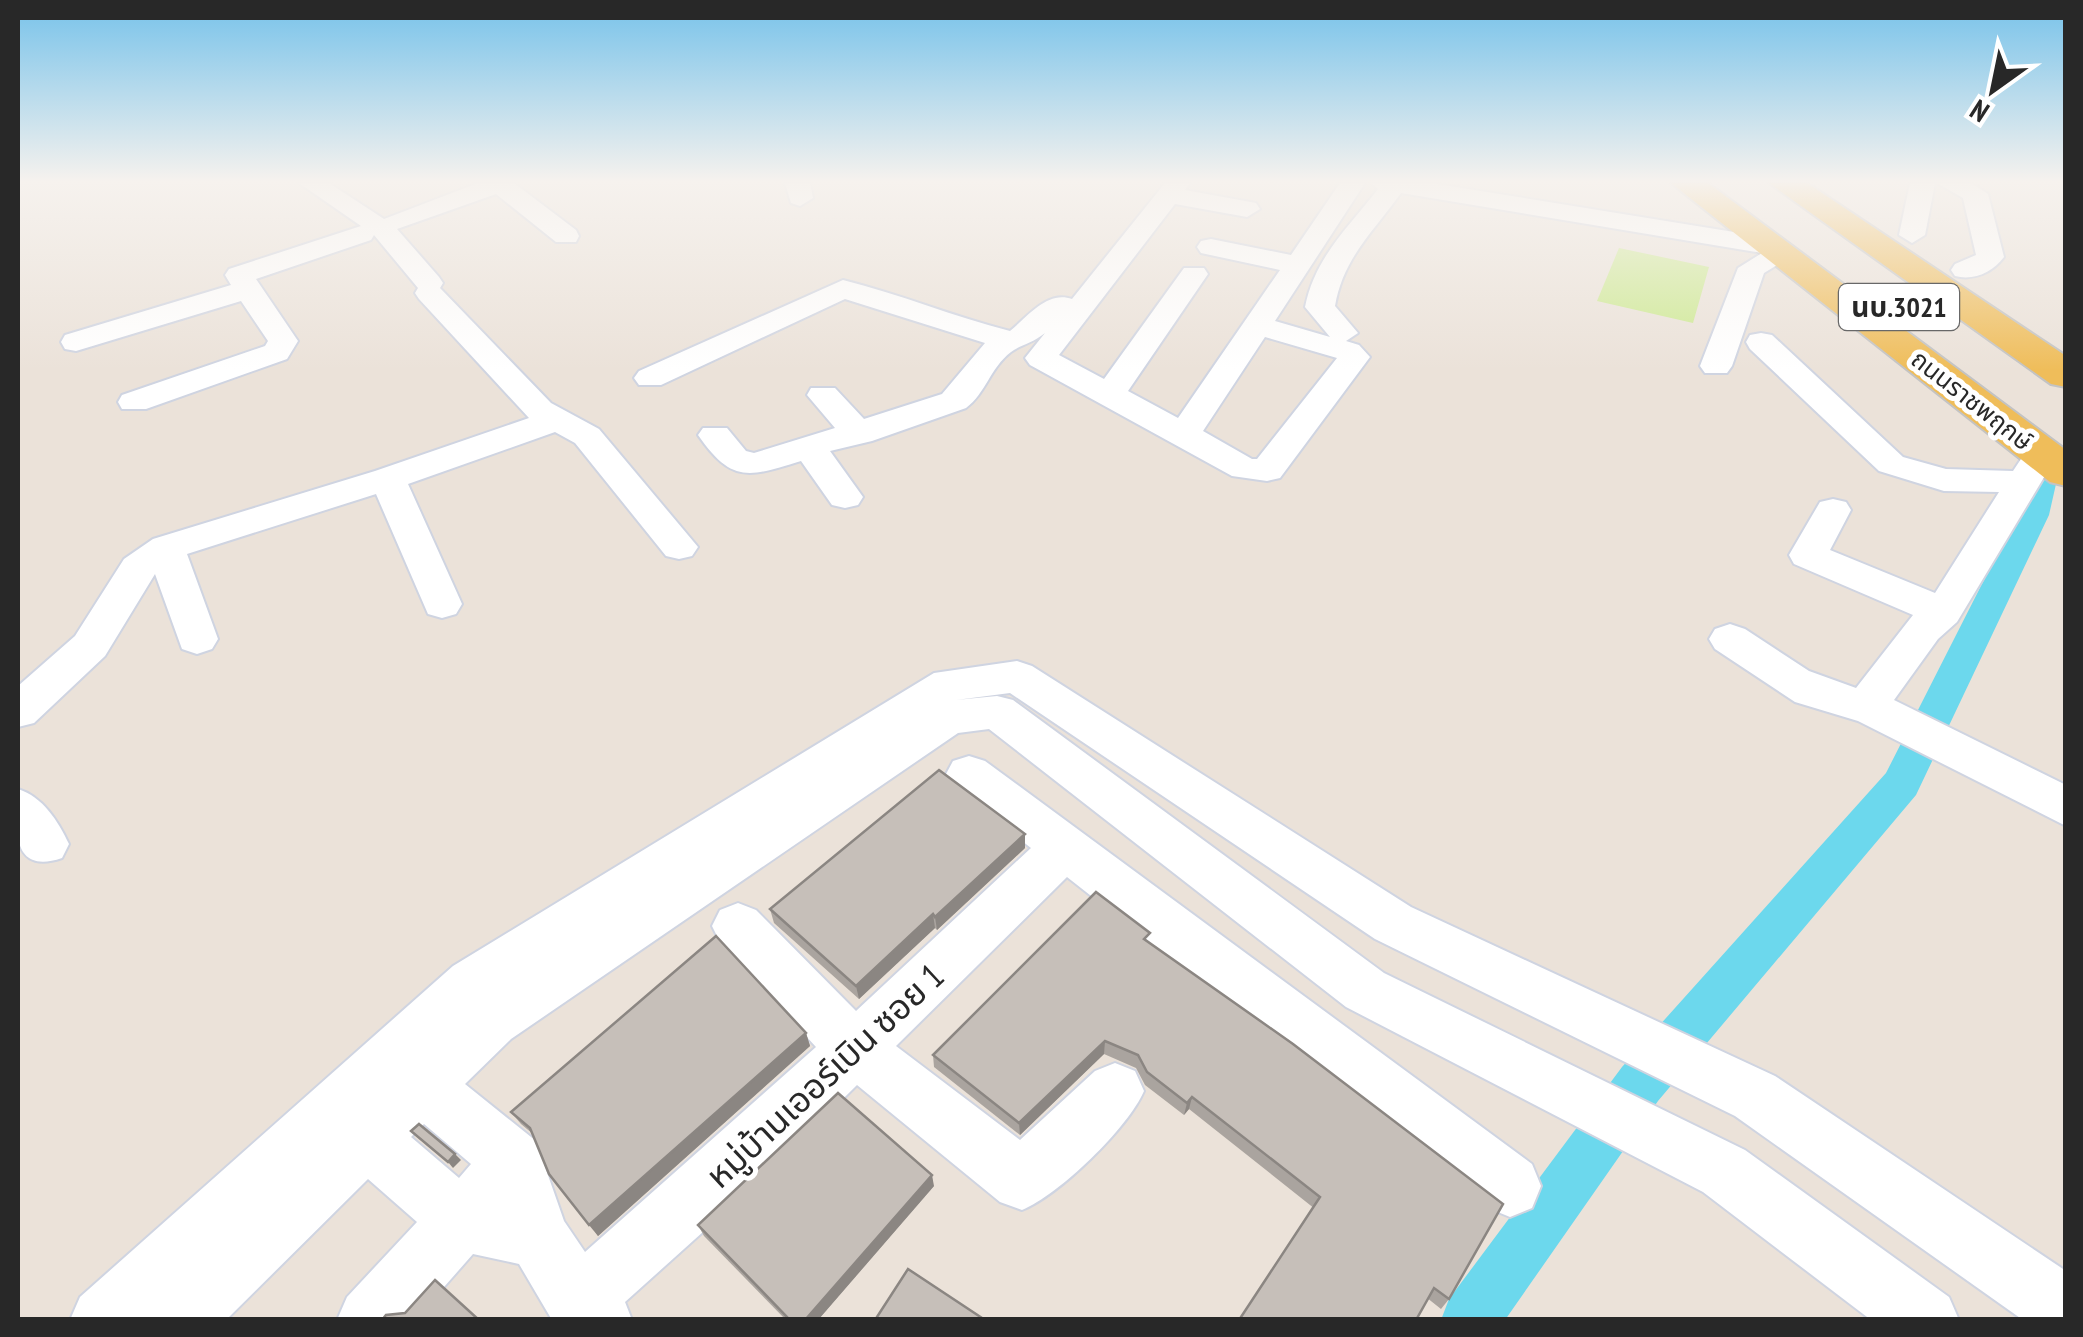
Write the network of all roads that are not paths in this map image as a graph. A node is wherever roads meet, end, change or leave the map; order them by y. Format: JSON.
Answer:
{"nodes":[{"id":1,"x":324,"y":245,"type":"edge"},
{"id":2,"x":393,"y":245,"type":"edge"},
{"id":3,"x":1110,"y":245,"type":"edge"},
{"id":4,"x":1123,"y":245,"type":"edge"},
{"id":5,"x":1310,"y":245,"type":"edge"},
{"id":6,"x":1344,"y":245,"type":"edge"},
{"id":7,"x":1749,"y":245,"type":"edge"},
{"id":8,"x":1770,"y":245,"type":"edge"},
{"id":9,"x":1817,"y":245,"type":"edge"},
{"id":10,"x":1877,"y":245,"type":"edge"},
{"id":11,"x":1928,"y":245,"type":"edge"},
{"id":12,"x":1987,"y":245,"type":"edge"},
{"id":13,"x":1776,"y":250,"type":"junction"},
{"id":14,"x":1297,"y":265,"type":"junction"},
{"id":15,"x":1965,"y":270,"type":"junction"},
{"id":16,"x":246,"y":290,"type":"junction"},
{"id":17,"x":1257,"y":325,"type":"junction"},
{"id":18,"x":1343,"y":333,"type":"dead end"},
{"id":19,"x":2066,"y":336,"type":"edge"},
{"id":20,"x":1005,"y":340,"type":"junction"},
{"id":21,"x":76,"y":342,"type":"dead end"},
{"id":22,"x":1761,"y":342,"type":"dead end"},
{"id":23,"x":1716,"y":366,"type":"dead end"},
{"id":24,"x":2066,"y":376,"type":"edge"},
{"id":25,"x":650,"y":378,"type":"dead end"},
{"id":26,"x":1110,"y":393,"type":"junction"},
{"id":27,"x":823,"y":394,"type":"dead end"},
{"id":28,"x":134,"y":402,"type":"dead end"},
{"id":29,"x":557,"y":420,"type":"junction"},
{"id":30,"x":860,"y":434,"type":"junction"},
{"id":31,"x":1184,"y":434,"type":"junction"},
{"id":32,"x":716,"y":436,"type":"dead end"},
{"id":33,"x":810,"y":448,"type":"junction"},
{"id":34,"x":2048,"y":461,"type":"edge"},
{"id":35,"x":388,"y":479,"type":"junction"},
{"id":36,"x":846,"y":497,"type":"dead end"},
{"id":37,"x":1833,"y":510,"type":"dead end"},
{"id":38,"x":679,"y":547,"type":"dead end"},
{"id":39,"x":166,"y":548,"type":"junction"},
{"id":40,"x":442,"y":604,"type":"dead end"},
{"id":41,"x":1943,"y":612,"type":"junction"},
{"id":42,"x":1730,"y":639,"type":"dead end"},
{"id":43,"x":196,"y":640,"type":"dead end"},
{"id":44,"x":1866,"y":706,"type":"junction"},
{"id":45,"x":18,"y":711,"type":"edge"},
{"id":46,"x":969,"y":774,"type":"dead end"},
{"id":47,"x":2066,"y":807,"type":"edge"},
{"id":48,"x":1066,"y":846,"type":"junction"},
{"id":49,"x":738,"y":926,"type":"dead end"},
{"id":50,"x":856,"y":1050,"type":"junction"},
{"id":51,"x":406,"y":1073,"type":"junction"},
{"id":52,"x":1115,"y":1090,"type":"dead end"},
{"id":53,"x":351,"y":1125,"type":"junction"},
{"id":54,"x":515,"y":1162,"type":"junction"},
{"id":55,"x":1510,"y":1186,"type":"dead end"},
{"id":56,"x":461,"y":1220,"type":"junction"},
{"id":57,"x":538,"y":1237,"type":"junction"},
{"id":58,"x":2051,"y":1309,"type":"edge"},
{"id":59,"x":589,"y":1310,"type":"edge"},
{"id":60,"x":103,"y":1320,"type":"edge"},
{"id":61,"x":178,"y":1320,"type":"edge"},
{"id":62,"x":370,"y":1320,"type":"edge"},
{"id":63,"x":1926,"y":1320,"type":"edge"}],
"edges":[{"from":1,"to":16,"type":"street"},
{"from":2,"to":29,"type":"street"},
{"from":3,"to":20,"type":"street"},
{"from":4,"to":26,"type":"street"},
{"from":5,"to":14,"type":"street"},
{"from":6,"to":18,"type":"street"},
{"from":7,"to":13,"type":"street"},
{"from":8,"to":13,"type":"main road","name":"ถนนราชพฤกษ์","number":"นบ.3021"},
{"from":9,"to":34,"type":"main road","name":"ถนนราชพฤกษ์","number":"นบ.3021"},
{"from":10,"to":24,"type":"main road","number":"นบ.3021"},
{"from":11,"to":15,"type":"main road","number":"นบ.3021"},
{"from":12,"to":15,"type":"street"},
{"from":13,"to":23,"type":"street"},
{"from":13,"to":34,"type":"main road","name":"ถนนราชพฤกษ์","number":"นบ.3021"},
{"from":14,"to":17,"type":"street"},
{"from":14,"to":26,"type":"street"},
{"from":15,"to":19,"type":"main road","number":"นบ.3021"},
{"from":16,"to":21,"type":"street"},
{"from":16,"to":28,"type":"street"},
{"from":17,"to":31,"type":"street"},
{"from":17,"to":31,"type":"street"},
{"from":20,"to":25,"type":"street"},
{"from":20,"to":30,"type":"street"},
{"from":22,"to":34,"type":"street"},
{"from":26,"to":31,"type":"street"},
{"from":27,"to":30,"type":"street"},
{"from":29,"to":35,"type":"street"},
{"from":29,"to":38,"type":"street"},
{"from":30,"to":33,"type":"street"},
{"from":32,"to":33,"type":"street"},
{"from":33,"to":36,"type":"street"},
{"from":34,"to":41,"type":"street"},
{"from":35,"to":39,"type":"street"},
{"from":35,"to":40,"type":"street"},
{"from":37,"to":41,"type":"street"},
{"from":39,"to":43,"type":"street"},
{"from":39,"to":45,"type":"street"},
{"from":41,"to":44,"type":"street"},
{"from":42,"to":44,"type":"street"},
{"from":44,"to":47,"type":"street"},
{"from":46,"to":48,"type":"street"},
{"from":48,"to":50,"type":"street","name":"หมู่บ้านเออร์เบิน ซอย 1"},
{"from":48,"to":55,"type":"street"},
{"from":49,"to":50,"type":"street"},
{"from":50,"to":52,"type":"street"},
{"from":50,"to":59,"type":"street","name":"หมู่บ้านเออร์เบิน ซอย 1"},
{"from":51,"to":53,"type":"street"},
{"from":51,"to":54,"type":"street"},
{"from":51,"to":58,"type":"street"},
{"from":51,"to":63,"type":"street"},
{"from":53,"to":56,"type":"street"},
{"from":53,"to":60,"type":"street"},
{"from":53,"to":61,"type":"street"},
{"from":54,"to":56,"type":"street"},
{"from":54,"to":57,"type":"street"},
{"from":56,"to":57,"type":"street"},
{"from":56,"to":62,"type":"street"},
{"from":57,"to":59,"type":"street"}]}
